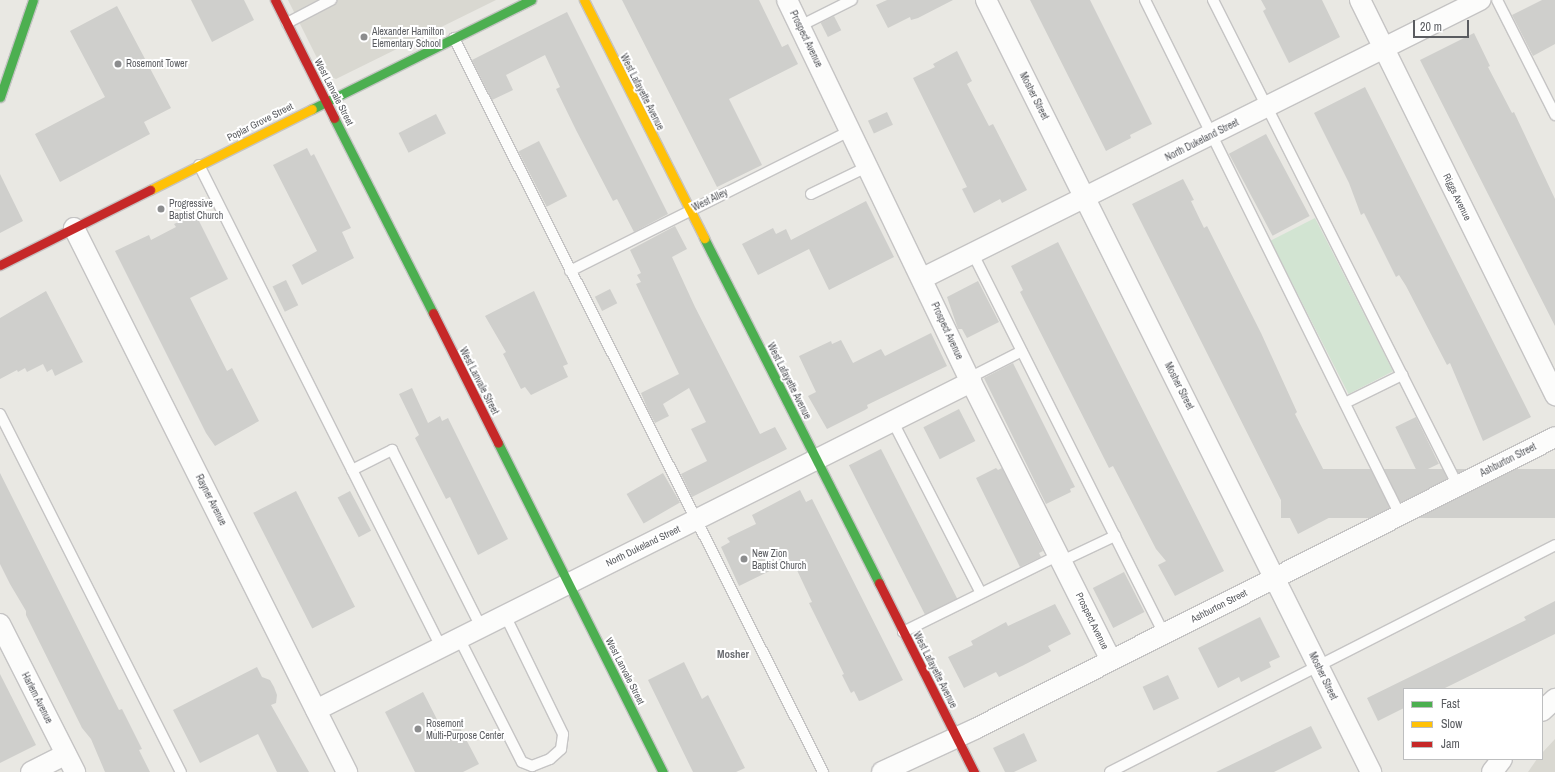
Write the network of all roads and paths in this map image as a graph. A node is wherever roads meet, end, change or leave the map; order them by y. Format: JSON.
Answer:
{"nodes":[{"id":1,"x":33,"y":0,"type":"edge"},
{"id":2,"x":276,"y":0,"type":"edge"},
{"id":3,"x":331,"y":0,"type":"edge"},
{"id":4,"x":531,"y":0,"type":"edge"},
{"id":5,"x":584,"y":0,"type":"edge"},
{"id":6,"x":787,"y":0,"type":"edge"},
{"id":7,"x":852,"y":0,"type":"edge"},
{"id":8,"x":986,"y":0,"type":"edge"},
{"id":9,"x":1145,"y":0,"type":"edge"},
{"id":10,"x":1213,"y":0,"type":"edge"},
{"id":11,"x":1360,"y":0,"type":"edge"},
{"id":12,"x":1480,"y":0,"type":"edge"},
{"id":13,"x":1497,"y":0,"type":"edge"},
{"id":14,"x":287,"y":23,"type":"junction"},
{"id":15,"x":800,"y":26,"type":"junction"},
{"id":16,"x":454,"y":38,"type":"junction"},
{"id":17,"x":1384,"y":48,"type":"junction"},
{"id":18,"x":0,"y":97,"type":"edge"},
{"id":19,"x":1552,"y":101,"type":"edge"},
{"id":20,"x":326,"y":102,"type":"junction"},
{"id":21,"x":1267,"y":107,"type":"junction"},
{"id":22,"x":1555,"y":115,"type":"edge"},
{"id":23,"x":851,"y":130,"type":"junction"},
{"id":24,"x":1212,"y":135,"type":"junction"},
{"id":25,"x":198,"y":165,"type":"junction"},
{"id":26,"x":868,"y":167,"type":"junction"},
{"id":27,"x":811,"y":194,"type":"dead end"},
{"id":28,"x":1085,"y":198,"type":"junction"},
{"id":29,"x":690,"y":210,"type":"junction"},
{"id":30,"x":74,"y":228,"type":"junction"},
{"id":31,"x":973,"y":254,"type":"junction"},
{"id":32,"x":0,"y":265,"type":"edge"},
{"id":33,"x":570,"y":270,"type":"junction"},
{"id":34,"x":923,"y":278,"type":"junction"},
{"id":35,"x":1022,"y":351,"type":"junction"},
{"id":36,"x":1402,"y":375,"type":"junction"},
{"id":37,"x":970,"y":380,"type":"junction"},
{"id":38,"x":1555,"y":394,"type":"edge"},
{"id":39,"x":1345,"y":403,"type":"junction"},
{"id":40,"x":0,"y":414,"type":"edge"},
{"id":41,"x":893,"y":422,"type":"junction"},
{"id":42,"x":1555,"y":437,"type":"edge"},
{"id":43,"x":816,"y":460,"type":"junction"},
{"id":44,"x":352,"y":470,"type":"junction"},
{"id":45,"x":1458,"y":486,"type":"junction"},
{"id":46,"x":1400,"y":515,"type":"junction"},
{"id":47,"x":696,"y":520,"type":"junction"},
{"id":48,"x":1115,"y":536,"type":"junction"},
{"id":49,"x":1555,"y":545,"type":"edge"},
{"id":50,"x":1061,"y":558,"type":"junction"},
{"id":51,"x":1274,"y":578,"type":"junction"},
{"id":52,"x":568,"y":583,"type":"junction"},
{"id":53,"x":981,"y":593,"type":"junction"},
{"id":54,"x":504,"y":615,"type":"junction"},
{"id":55,"x":0,"y":624,"type":"edge"},
{"id":56,"x":481,"y":627,"type":"junction"},
{"id":57,"x":903,"y":632,"type":"junction"},
{"id":58,"x":1164,"y":634,"type":"junction"},
{"id":59,"x":459,"y":638,"type":"junction"},
{"id":60,"x":441,"y":647,"type":"junction"},
{"id":61,"x":1111,"y":660,"type":"junction"},
{"id":62,"x":1318,"y":666,"type":"junction"},
{"id":63,"x":1555,"y":699,"type":"edge"},
{"id":64,"x":1543,"y":709,"type":"edge"},
{"id":65,"x":316,"y":710,"type":"junction"},
{"id":66,"x":956,"y":736,"type":"junction"},
{"id":67,"x":66,"y":754,"type":"junction"},
{"id":68,"x":1501,"y":760,"type":"edge"},
{"id":69,"x":1363,"y":769,"type":"edge"},
{"id":70,"x":31,"y":772,"type":"edge"},
{"id":71,"x":75,"y":772,"type":"edge"},
{"id":72,"x":181,"y":772,"type":"edge"},
{"id":73,"x":347,"y":772,"type":"edge"},
{"id":74,"x":664,"y":772,"type":"edge"},
{"id":75,"x":823,"y":772,"type":"edge"},
{"id":76,"x":882,"y":772,"type":"edge"},
{"id":77,"x":974,"y":772,"type":"edge"},
{"id":78,"x":1110,"y":772,"type":"edge"},
{"id":79,"x":1492,"y":772,"type":"edge"}],
"edges":[{"from":1,"to":18,"type":"main road"},
{"from":2,"to":14,"type":"main road","name":"West Lanvale Street"},
{"from":3,"to":14,"type":"lane"},
{"from":4,"to":16,"type":"main road","name":"Poplar Grove Street"},
{"from":5,"to":29,"type":"main road","name":"West Lafayette Avenue"},
{"from":6,"to":15,"type":"street","name":"Prospect Avenue"},
{"from":7,"to":15,"type":"lane"},
{"from":8,"to":28,"type":"street","name":"Mosher Street"},
{"from":9,"to":24,"type":"lane"},
{"from":10,"to":21,"type":"lane"},
{"from":11,"to":17,"type":"street","name":"Riggs Avenue"},
{"from":12,"to":17,"type":"street","name":"North Dukeland Street"},
{"from":13,"to":19,"type":"lane"},
{"from":14,"to":20,"type":"main road","name":"West Lanvale Street"},
{"from":15,"to":23,"type":"street","name":"Prospect Avenue"},
{"from":16,"to":20,"type":"main road","name":"Poplar Grove Street"},
{"from":16,"to":33,"type":"lane"},
{"from":17,"to":21,"type":"street","name":"North Dukeland Street"},
{"from":17,"to":38,"type":"street","name":"Riggs Avenue"},
{"from":19,"to":22,"type":"lane"},
{"from":20,"to":25,"type":"main road","name":"Poplar Grove Street"},
{"from":20,"to":52,"type":"main road","name":"West Lanvale Street"},
{"from":21,"to":24,"type":"street","name":"North Dukeland Street"},
{"from":21,"to":36,"type":"lane"},
{"from":23,"to":26,"type":"street","name":"Prospect Avenue"},
{"from":23,"to":29,"type":"lane","name":"West Alley"},
{"from":24,"to":28,"type":"street","name":"North Dukeland Street"},
{"from":24,"to":39,"type":"lane"},
{"from":25,"to":30,"type":"main road","name":"Poplar Grove Street"},
{"from":25,"to":44,"type":"lane"},
{"from":26,"to":27,"type":"lane"},
{"from":26,"to":34,"type":"street","name":"Prospect Avenue"},
{"from":28,"to":31,"type":"street","name":"North Dukeland Street"},
{"from":28,"to":51,"type":"street","name":"Mosher Street"},
{"from":29,"to":33,"type":"lane","name":"West Alley"},
{"from":29,"to":43,"type":"main road","name":"West Lafayette Avenue"},
{"from":30,"to":32,"type":"main road","name":"Poplar Grove Street"},
{"from":30,"to":65,"type":"street","name":"Rayner Avenue"},
{"from":31,"to":34,"type":"street","name":"North Dukeland Street"},
{"from":31,"to":35,"type":"lane"},
{"from":33,"to":47,"type":"lane"},
{"from":34,"to":37,"type":"street","name":"Prospect Avenue"},
{"from":35,"to":37,"type":"lane"},
{"from":35,"to":48,"type":"lane"},
{"from":36,"to":39,"type":"lane"},
{"from":36,"to":45,"type":"lane"},
{"from":37,"to":41,"type":"street","name":"North Dukeland Street"},
{"from":37,"to":50,"type":"street","name":"Prospect Avenue"},
{"from":39,"to":46,"type":"lane"},
{"from":40,"to":72,"type":"lane"},
{"from":41,"to":43,"type":"street","name":"North Dukeland Street"},
{"from":41,"to":53,"type":"lane"},
{"from":42,"to":45,"type":"street","name":"Ashburton Street"},
{"from":43,"to":47,"type":"street","name":"North Dukeland Street"},
{"from":43,"to":57,"type":"main road","name":"West Lafayette Avenue"},
{"from":44,"to":56,"type":"lane"},
{"from":44,"to":60,"type":"lane"},
{"from":45,"to":46,"type":"street","name":"Ashburton Street"},
{"from":46,"to":51,"type":"street","name":"Ashburton Street"},
{"from":47,"to":52,"type":"street","name":"North Dukeland Street"},
{"from":47,"to":75,"type":"lane"},
{"from":48,"to":50,"type":"lane"},
{"from":48,"to":58,"type":"lane"},
{"from":49,"to":62,"type":"lane"},
{"from":50,"to":53,"type":"lane"},
{"from":50,"to":61,"type":"street","name":"Prospect Avenue"},
{"from":51,"to":58,"type":"street","name":"Ashburton Street"},
{"from":51,"to":62,"type":"street","name":"Mosher Street"},
{"from":52,"to":54,"type":"street","name":"North Dukeland Street"},
{"from":52,"to":74,"type":"main road","name":"West Lanvale Street"},
{"from":53,"to":57,"type":"lane"},
{"from":54,"to":56,"type":"street","name":"North Dukeland Street"},
{"from":54,"to":59,"type":"lane"},
{"from":55,"to":67,"type":"street","name":"Harlem Avenue"},
{"from":56,"to":59,"type":"street","name":"North Dukeland Street"},
{"from":57,"to":66,"type":"main road","name":"West Lafayette Avenue"},
{"from":58,"to":61,"type":"street","name":"Ashburton Street"},
{"from":59,"to":60,"type":"street","name":"North Dukeland Street"},
{"from":60,"to":65,"type":"street","name":"North Dukeland Street"},
{"from":61,"to":66,"type":"street","name":"Ashburton Street"},
{"from":62,"to":69,"type":"street","name":"Mosher Street"},
{"from":62,"to":78,"type":"lane"},
{"from":63,"to":64,"type":"street"},
{"from":65,"to":73,"type":"street","name":"Rayner Avenue"},
{"from":66,"to":76,"type":"street","name":"Ashburton Street"},
{"from":66,"to":77,"type":"main road","name":"West Lafayette Avenue"},
{"from":67,"to":70,"type":"street"},
{"from":67,"to":71,"type":"street","name":"Harlem Avenue"},
{"from":68,"to":79,"type":"street"}]}
